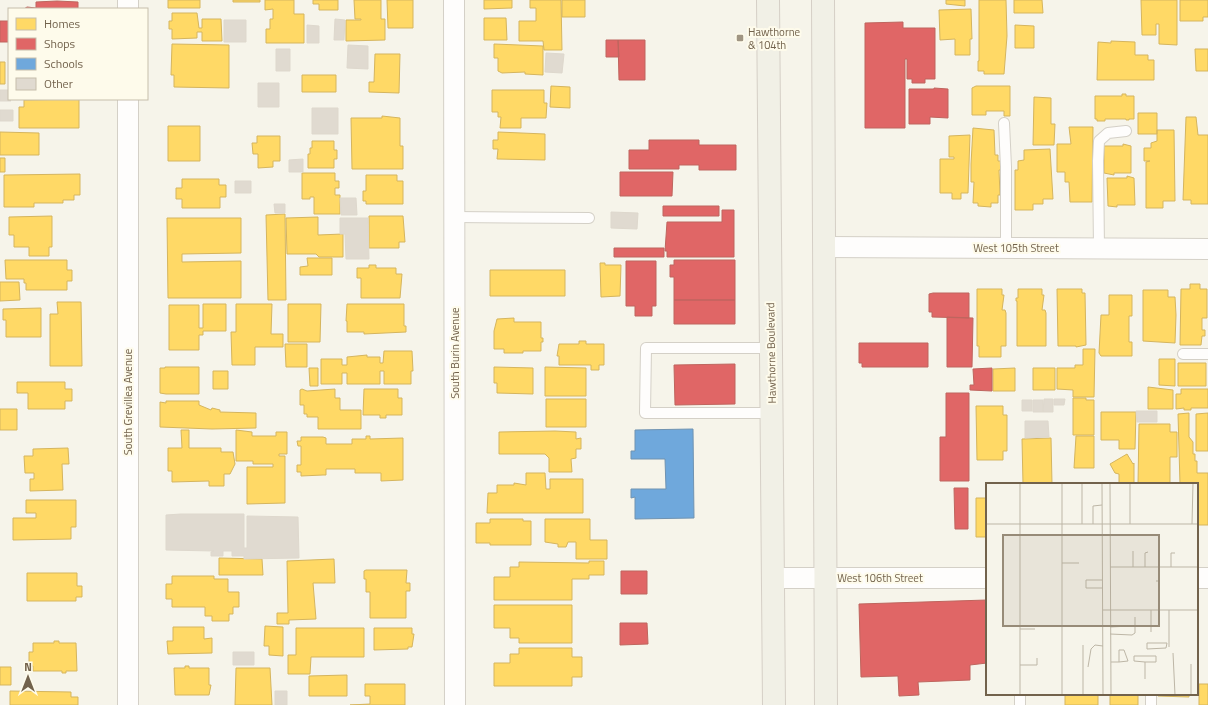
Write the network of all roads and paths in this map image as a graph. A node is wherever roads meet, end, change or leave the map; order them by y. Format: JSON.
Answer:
{"nodes":[{"id":1,"x":454,"y":0,"type":"edge"},
{"id":2,"x":768,"y":0,"type":"edge"},
{"id":3,"x":823,"y":0,"type":"edge"},
{"id":4,"x":128,"y":100,"type":"edge"},
{"id":5,"x":1004,"y":123,"type":"dead end"},
{"id":6,"x":1126,"y":131,"type":"dead end"},
{"id":7,"x":454,"y":217,"type":"junction"},
{"id":8,"x":589,"y":218,"type":"dead end"},
{"id":9,"x":824,"y":247,"type":"junction"},
{"id":10,"x":1006,"y":248,"type":"junction"},
{"id":11,"x":1099,"y":249,"type":"junction"},
{"id":12,"x":1208,"y":249,"type":"edge"},
{"id":13,"x":771,"y":348,"type":"junction"},
{"id":14,"x":1183,"y":354,"type":"dead end"},
{"id":15,"x":1208,"y":354,"type":"edge"},
{"id":16,"x":772,"y":413,"type":"junction"},
{"id":17,"x":774,"y":578,"type":"junction"},
{"id":18,"x":824,"y":578,"type":"junction"},
{"id":19,"x":986,"y":578,"type":"edge"},
{"id":20,"x":128,"y":705,"type":"edge"},
{"id":21,"x":455,"y":705,"type":"edge"},
{"id":22,"x":774,"y":705,"type":"edge"},
{"id":23,"x":826,"y":705,"type":"edge"}],
"edges":[{"from":1,"to":7,"type":"street","name":"South Burin Avenue"},
{"from":2,"to":13,"type":"main road","name":"Hawthorne Boulevard"},
{"from":3,"to":9,"type":"main road"},
{"from":4,"to":20,"type":"street","name":"South Grevillea Avenue"},
{"from":5,"to":10,"type":"lane"},
{"from":6,"to":11,"type":"lane"},
{"from":7,"to":8,"type":"lane"},
{"from":7,"to":21,"type":"street","name":"South Burin Avenue"},
{"from":9,"to":10,"type":"street","name":"West 105th Street"},
{"from":9,"to":18,"type":"main road"},
{"from":10,"to":11,"type":"street","name":"West 105th Street"},
{"from":11,"to":12,"type":"street","name":"West 105th Street"},
{"from":13,"to":16,"type":"main road","name":"Hawthorne Boulevard"},
{"from":13,"to":16,"type":"lane"},
{"from":14,"to":15,"type":"lane"},
{"from":16,"to":17,"type":"main road","name":"Hawthorne Boulevard"},
{"from":17,"to":18,"type":"street","name":"West 106th Street"},
{"from":17,"to":22,"type":"main road","name":"Hawthorne Boulevard"},
{"from":18,"to":19,"type":"street","name":"West 106th Street"},
{"from":18,"to":23,"type":"main road"}]}
